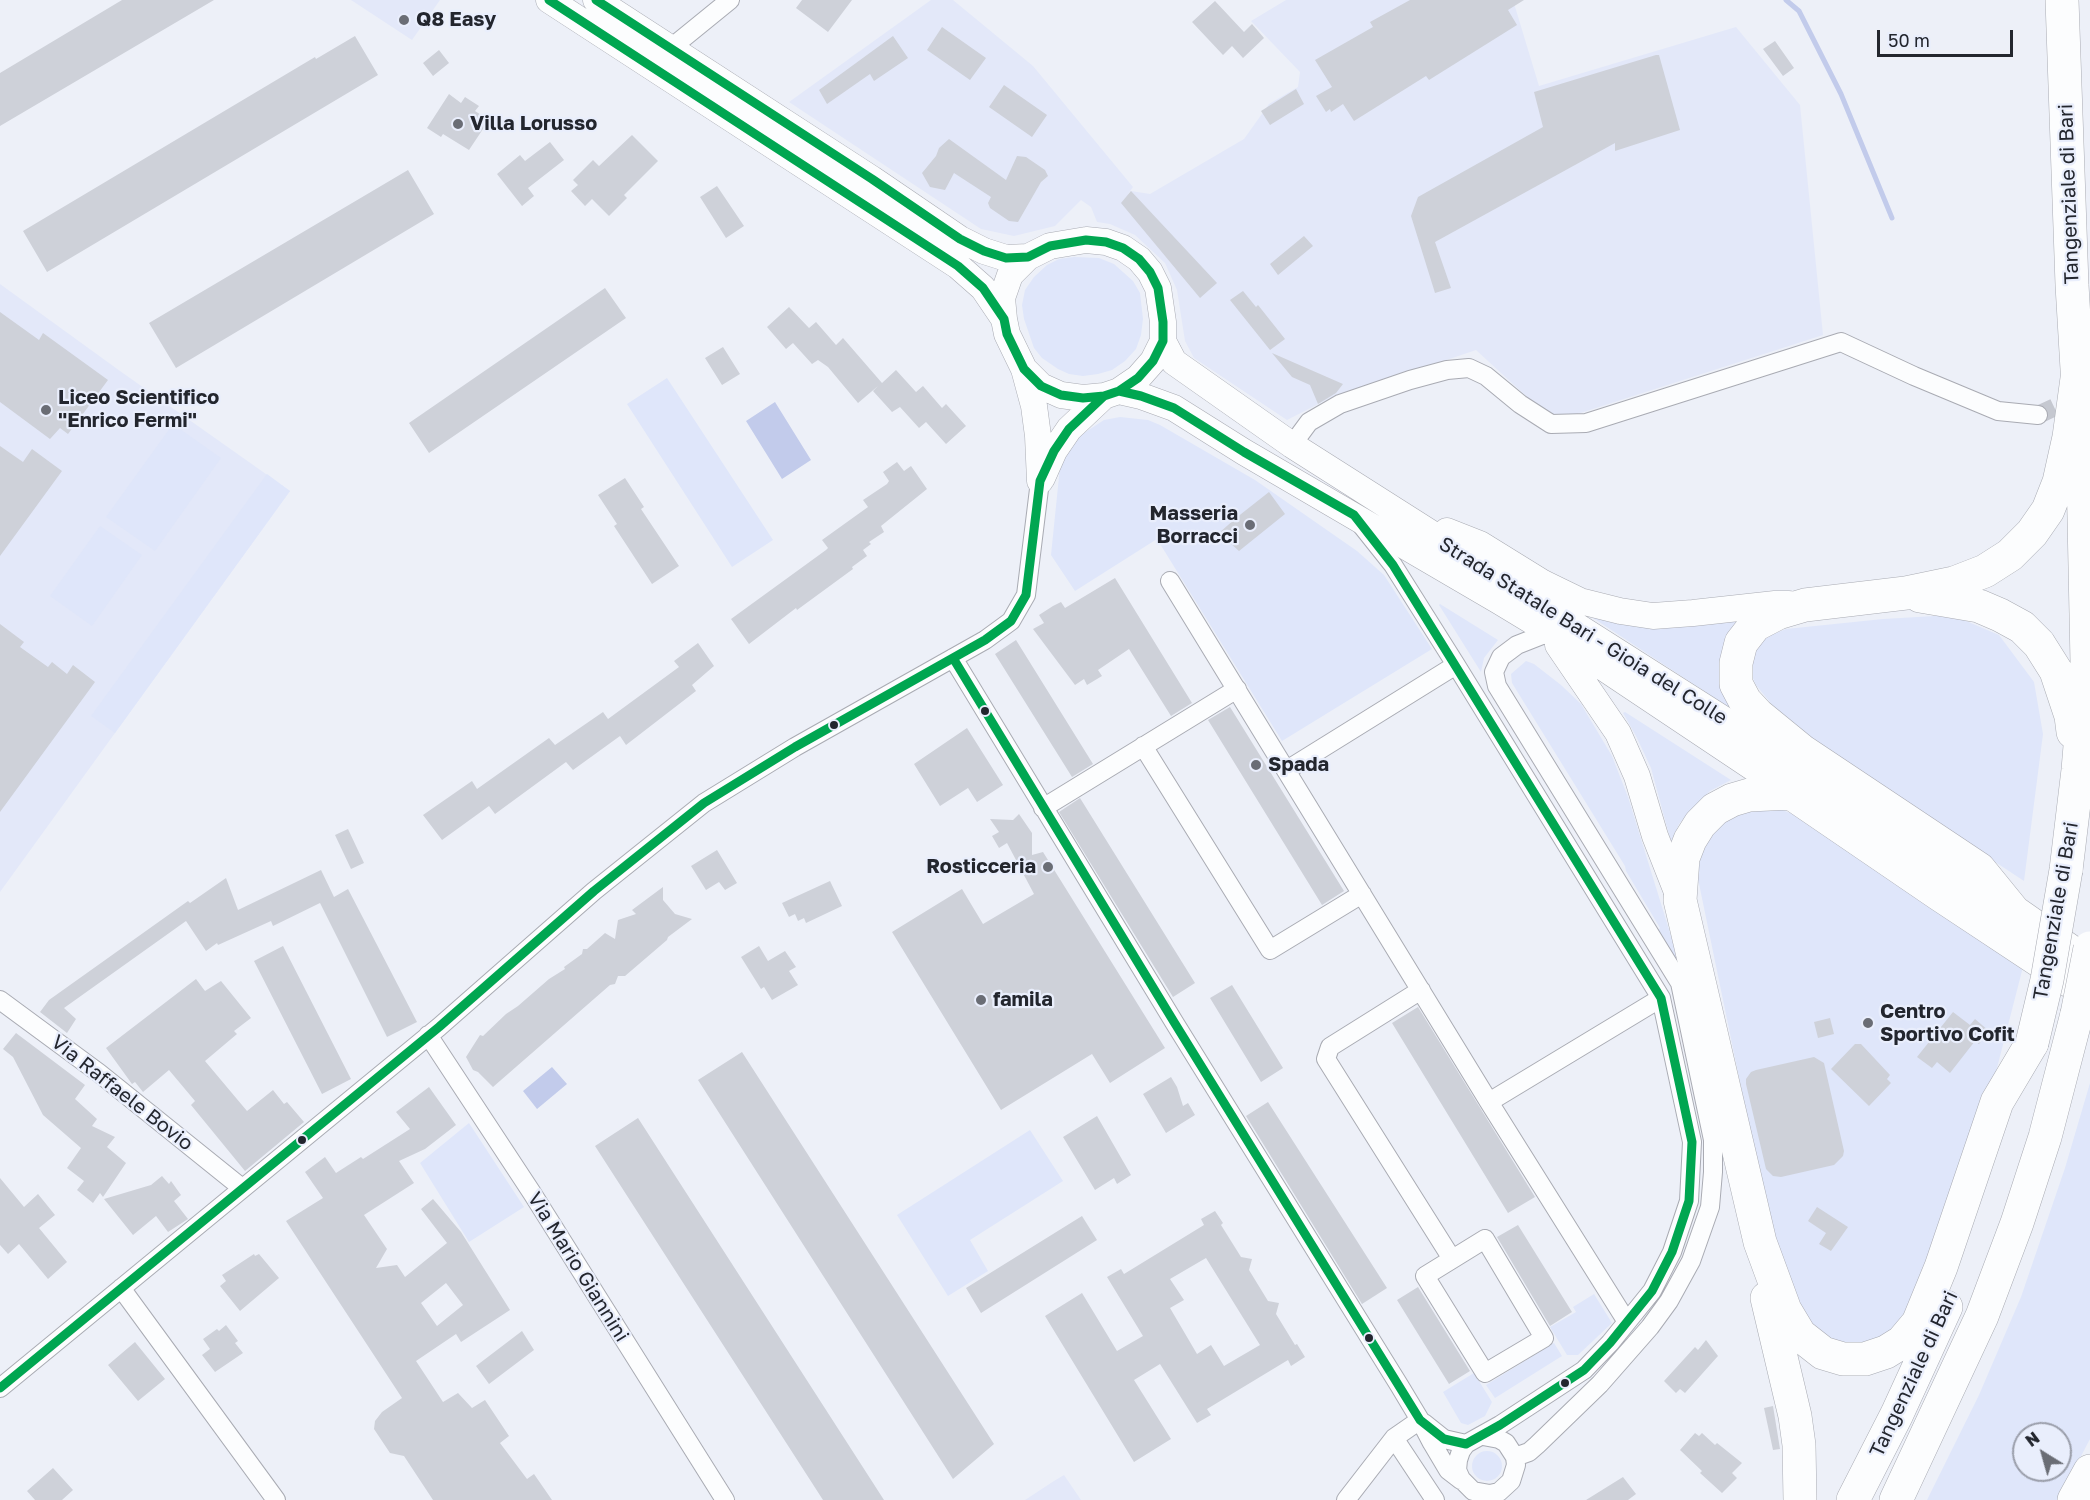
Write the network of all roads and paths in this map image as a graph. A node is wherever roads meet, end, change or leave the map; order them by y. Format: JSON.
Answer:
{"nodes":[{"id":1,"x":549,"y":0,"type":"edge"},
{"id":2,"x":596,"y":0,"type":"edge"},
{"id":3,"x":729,"y":0,"type":"edge"},
{"id":4,"x":2062,"y":0,"type":"edge"},
{"id":5,"x":670,"y":48,"type":"junction"},
{"id":6,"x":1028,"y":258,"type":"junction"},
{"id":7,"x":1004,"y":319,"type":"junction"},
{"id":8,"x":1163,"y":340,"type":"junction"},
{"id":9,"x":1024,"y":369,"type":"junction"},
{"id":10,"x":2078,"y":371,"type":"junction"},
{"id":11,"x":1111,"y":393,"type":"junction"},
{"id":12,"x":2038,"y":415,"type":"tunnel mouth"},
{"id":13,"x":1293,"y":445,"type":"junction"},
{"id":14,"x":1040,"y":481,"type":"junction"},
{"id":15,"x":1393,"y":510,"type":"junction"},
{"id":16,"x":1354,"y":515,"type":"junction"},
{"id":17,"x":1170,"y":581,"type":"dead end"},
{"id":18,"x":1902,"y":594,"type":"junction"},
{"id":19,"x":1808,"y":605,"type":"junction"},
{"id":20,"x":1550,"y":632,"type":"junction"},
{"id":21,"x":953,"y":658,"type":"junction"},
{"id":22,"x":1456,"y":665,"type":"junction"},
{"id":23,"x":1237,"y":688,"type":"junction"},
{"id":24,"x":1143,"y":746,"type":"junction"},
{"id":25,"x":1287,"y":770,"type":"junction"},
{"id":26,"x":2078,"y":770,"type":"junction"},
{"id":27,"x":1791,"y":793,"type":"junction"},
{"id":28,"x":1043,"y":808,"type":"junction"},
{"id":29,"x":1362,"y":894,"type":"junction"},
{"id":30,"x":1680,"y":900,"type":"junction"},
{"id":31,"x":2014,"y":912,"type":"junction"},
{"id":32,"x":2090,"y":948,"type":"edge"},
{"id":33,"x":2090,"y":965,"type":"edge"},
{"id":34,"x":1422,"y":990,"type":"junction"},
{"id":35,"x":1661,"y":998,"type":"junction"},
{"id":36,"x":0,"y":1000,"type":"edge"},
{"id":37,"x":2083,"y":1004,"type":"edge"},
{"id":38,"x":428,"y":1035,"type":"junction"},
{"id":39,"x":2032,"y":1043,"type":"junction"},
{"id":40,"x":2090,"y":1049,"type":"edge"},
{"id":41,"x":1489,"y":1102,"type":"junction"},
{"id":42,"x":2045,"y":1137,"type":"junction"},
{"id":43,"x":242,"y":1188,"type":"junction"},
{"id":44,"x":1760,"y":1242,"type":"junction"},
{"id":45,"x":1452,"y":1259,"type":"junction"},
{"id":46,"x":121,"y":1288,"type":"junction"},
{"id":47,"x":1982,"y":1316,"type":"junction"},
{"id":48,"x":1627,"y":1322,"type":"junction"},
{"id":49,"x":0,"y":1388,"type":"edge"},
{"id":50,"x":1420,"y":1420,"type":"junction"},
{"id":51,"x":1483,"y":1436,"type":"junction"},
{"id":52,"x":1394,"y":1438,"type":"junction"},
{"id":53,"x":1466,"y":1444,"type":"junction"},
{"id":54,"x":1515,"y":1457,"type":"junction"},
{"id":55,"x":2090,"y":1471,"type":"edge"},
{"id":56,"x":1461,"y":1479,"type":"junction"},
{"id":57,"x":1503,"y":1493,"type":"edge"},
{"id":58,"x":276,"y":1500,"type":"edge"},
{"id":59,"x":724,"y":1500,"type":"edge"},
{"id":60,"x":1346,"y":1500,"type":"edge"},
{"id":61,"x":1435,"y":1500,"type":"edge"},
{"id":62,"x":1467,"y":1500,"type":"edge"},
{"id":63,"x":1800,"y":1500,"type":"edge"},
{"id":64,"x":1853,"y":1500,"type":"edge"},
{"id":65,"x":1896,"y":1500,"type":"edge"},
{"id":66,"x":1920,"y":1500,"type":"edge"},
{"id":67,"x":2074,"y":1500,"type":"edge"}],
"edges":[{"from":1,"to":7,"type":"main road"},
{"from":2,"to":5,"type":"main road"},
{"from":3,"to":5,"type":"street"},
{"from":4,"to":10,"type":"highway","name":"Tangenziale di Bari"},
{"from":5,"to":6,"type":"main road"},
{"from":6,"to":7,"type":"main road"},
{"from":6,"to":8,"type":"main road"},
{"from":7,"to":9,"type":"main road"},
{"from":8,"to":11,"type":"main road"},
{"from":8,"to":13,"type":"main road","name":"Strada Statale Bari - Gioia del Colle"},
{"from":9,"to":11,"type":"main road"},
{"from":9,"to":14,"type":"main road"},
{"from":10,"to":18,"type":"highway"},
{"from":10,"to":26,"type":"highway","name":"Tangenziale di Bari"},
{"from":11,"to":14,"type":"main road"},
{"from":11,"to":16,"type":"main road","name":"Strada Statale Bari - Gioia del Colle"},
{"from":12,"to":13,"type":"street"},
{"from":13,"to":15,"type":"main road","name":"Strada Statale Bari - Gioia del Colle"},
{"from":14,"to":21,"type":"street"},
{"from":15,"to":19,"type":"main road"},
{"from":15,"to":31,"type":"main road","name":"Strada Statale Bari - Gioia del Colle"},
{"from":16,"to":20,"type":"main road","name":"Strada Statale Bari - Gioia del Colle"},
{"from":16,"to":22,"type":"street"},
{"from":17,"to":23,"type":"street"},
{"from":18,"to":19,"type":"highway"},
{"from":18,"to":26,"type":"highway"},
{"from":19,"to":31,"type":"highway"},
{"from":20,"to":27,"type":"main road","name":"Strada Statale Bari - Gioia del Colle"},
{"from":20,"to":30,"type":"main road"},
{"from":20,"to":54,"type":"street"},
{"from":21,"to":28,"type":"street"},
{"from":21,"to":38,"type":"street"},
{"from":22,"to":25,"type":"street"},
{"from":22,"to":35,"type":"street"},
{"from":23,"to":24,"type":"street"},
{"from":23,"to":25,"type":"street"},
{"from":24,"to":28,"type":"street"},
{"from":24,"to":29,"type":"street"},
{"from":25,"to":29,"type":"street"},
{"from":26,"to":39,"type":"highway","name":"Tangenziale di Bari","bridge":true},
{"from":27,"to":30,"type":"highway"},
{"from":27,"to":37,"type":"highway"},
{"from":28,"to":50,"type":"street"},
{"from":29,"to":34,"type":"street"},
{"from":30,"to":44,"type":"highway"},
{"from":31,"to":33,"type":"highway"},
{"from":32,"to":37,"type":"highway","name":"Tangenziale di Bari","bridge":true},
{"from":34,"to":41,"type":"street"},
{"from":34,"to":45,"type":"street"},
{"from":35,"to":41,"type":"street"},
{"from":35,"to":48,"type":"street"},
{"from":36,"to":43,"type":"street","name":"Via Raffaele Bovio"},
{"from":37,"to":42,"type":"highway","name":"Tangenziale di Bari"},
{"from":38,"to":43,"type":"street"},
{"from":38,"to":59,"type":"street","name":"Via Mario Giannini"},
{"from":39,"to":44,"type":"highway"},
{"from":39,"to":64,"type":"highway","name":"Tangenziale di Bari"},
{"from":40,"to":42,"type":"highway"},
{"from":41,"to":48,"type":"street"},
{"from":42,"to":47,"type":"highway","name":"Tangenziale di Bari"},
{"from":43,"to":46,"type":"street"},
{"from":44,"to":63,"type":"highway"},
{"from":45,"to":45,"type":"street"},
{"from":46,"to":49,"type":"street"},
{"from":46,"to":58,"type":"street"},
{"from":47,"to":65,"type":"highway","name":"Tangenziale di Bari"},
{"from":47,"to":66,"type":"highway"},
{"from":48,"to":51,"type":"street"},
{"from":50,"to":52,"type":"street"},
{"from":50,"to":53,"type":"street"},
{"from":50,"to":56,"type":"street"},
{"from":51,"to":53,"type":"street"},
{"from":51,"to":54,"type":"street"},
{"from":52,"to":60,"type":"street"},
{"from":52,"to":61,"type":"street"},
{"from":53,"to":56,"type":"street"},
{"from":54,"to":57,"type":"street"},
{"from":55,"to":67,"type":"highway"},
{"from":56,"to":57,"type":"street"},
{"from":56,"to":62,"type":"street"}]}
